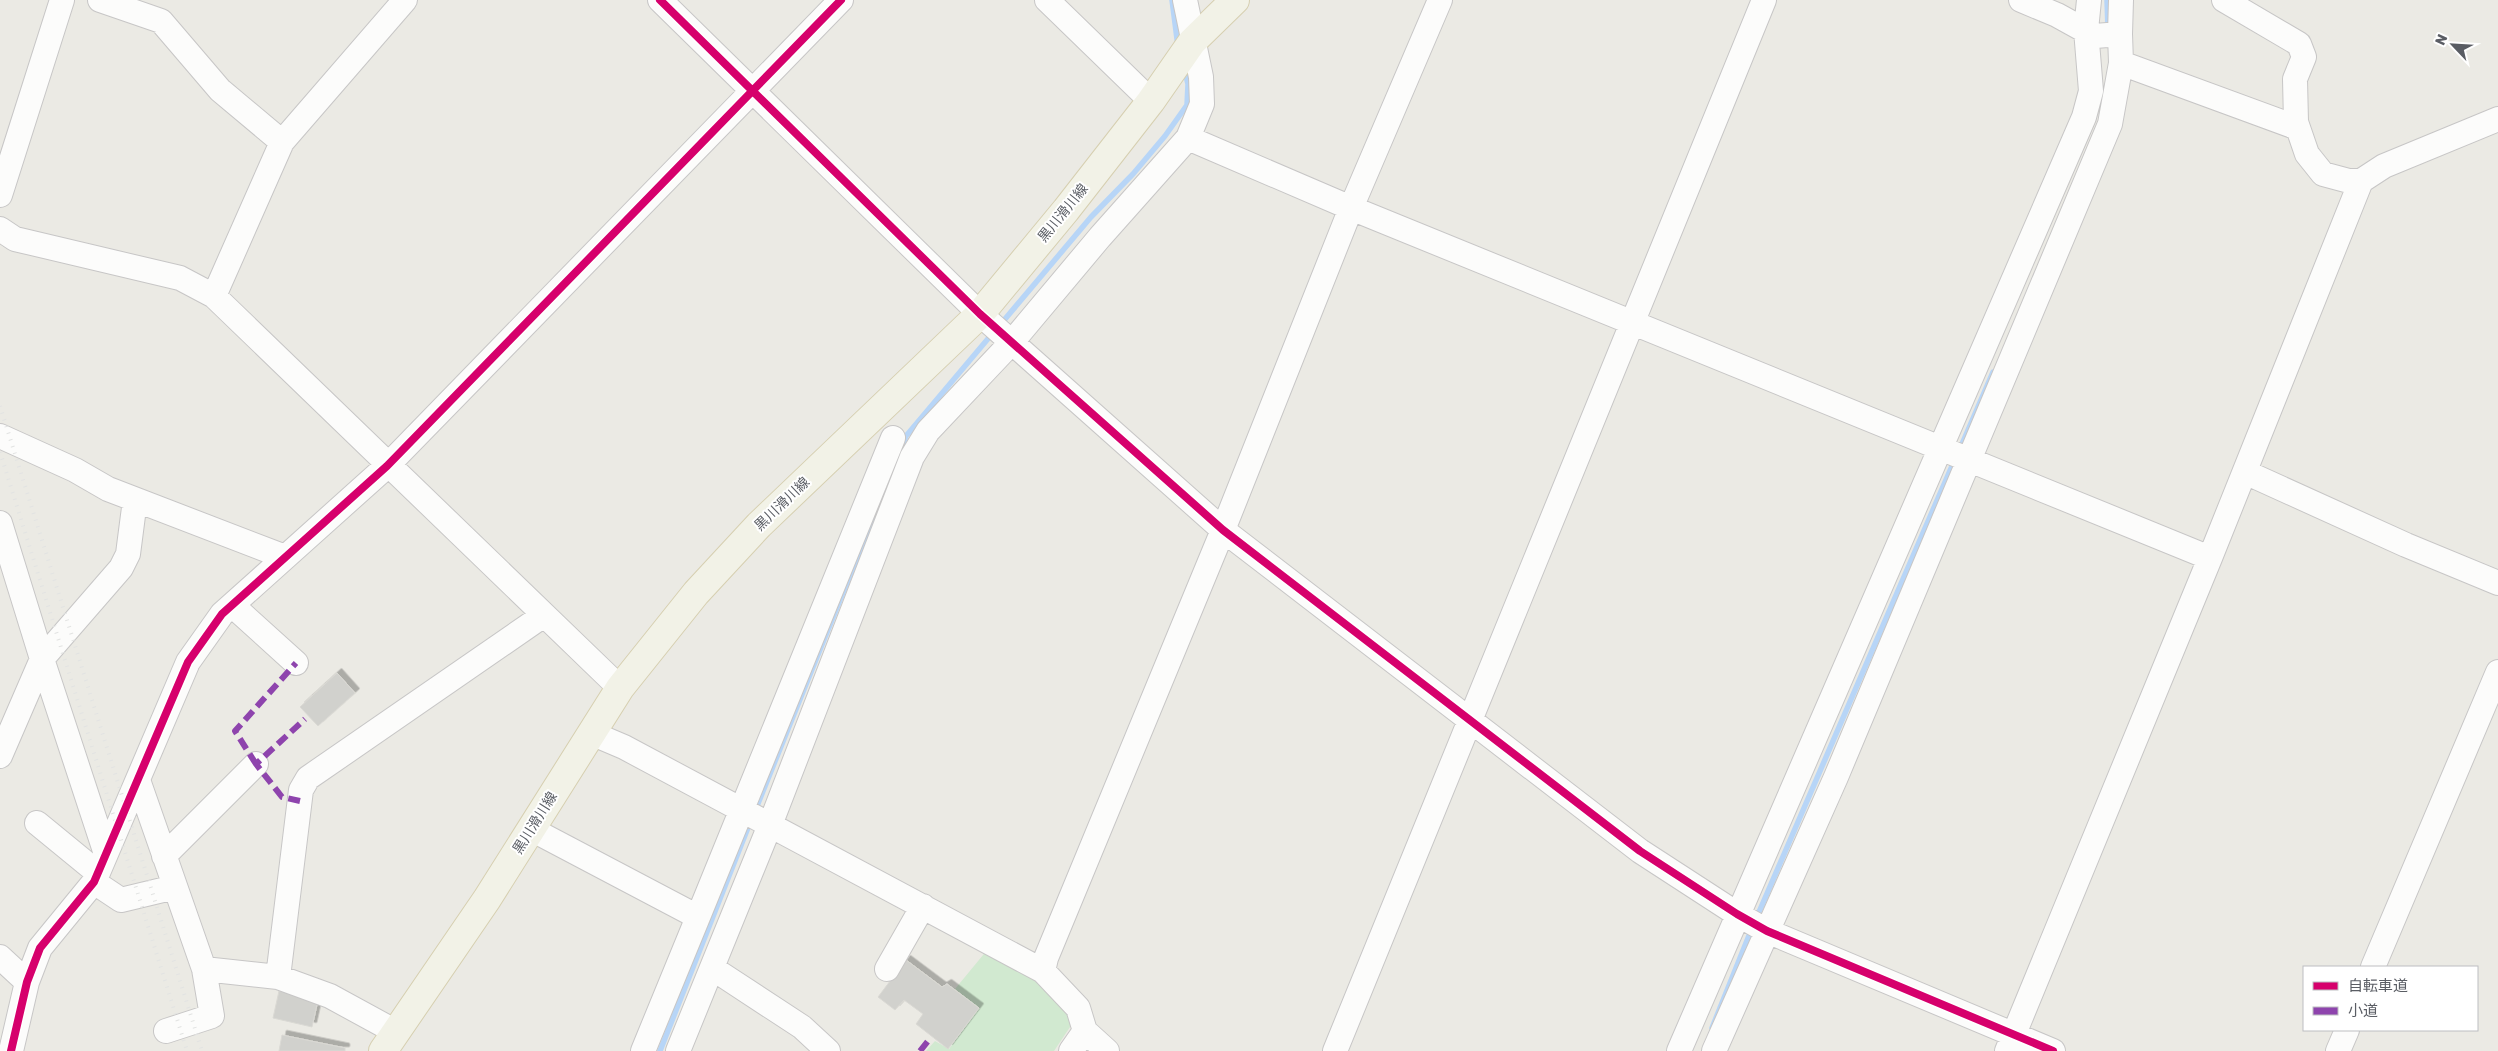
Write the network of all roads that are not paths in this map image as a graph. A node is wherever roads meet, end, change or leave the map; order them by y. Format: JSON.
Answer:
{"nodes":[{"id":1,"x":62,"y":0,"type":"edge"},
{"id":2,"x":100,"y":0,"type":"edge"},
{"id":3,"x":405,"y":0,"type":"edge"},
{"id":4,"x":660,"y":0,"type":"edge"},
{"id":5,"x":841,"y":0,"type":"edge"},
{"id":6,"x":1047,"y":0,"type":"edge"},
{"id":7,"x":1184,"y":0,"type":"edge"},
{"id":8,"x":1235,"y":0,"type":"edge"},
{"id":9,"x":1440,"y":0,"type":"edge"},
{"id":10,"x":1764,"y":0,"type":"edge"},
{"id":11,"x":2021,"y":0,"type":"edge"},
{"id":12,"x":2089,"y":0,"type":"edge"},
{"id":13,"x":2121,"y":0,"type":"edge"},
{"id":14,"x":2224,"y":0,"type":"edge"},
{"id":15,"x":2104,"y":34,"type":"junction"},
{"id":16,"x":1192,"y":42,"type":"junction"},
{"id":17,"x":2121,"y":63,"type":"junction"},
{"id":18,"x":753,"y":91,"type":"junction"},
{"id":19,"x":1151,"y":100,"type":"junction"},
{"id":20,"x":2498,"y":119,"type":"edge"},
{"id":21,"x":2298,"y":128,"type":"junction"},
{"id":22,"x":1188,"y":138,"type":"junction"},
{"id":23,"x":282,"y":142,"type":"junction"},
{"id":24,"x":2361,"y":181,"type":"junction"},
{"id":25,"x":0,"y":195,"type":"edge"},
{"id":26,"x":1351,"y":208,"type":"junction"},
{"id":27,"x":0,"y":229,"type":"edge"},
{"id":28,"x":214,"y":296,"type":"junction"},
{"id":29,"x":980,"y":314,"type":"junction"},
{"id":30,"x":1633,"y":323,"type":"junction"},
{"id":31,"x":1012,"y":342,"type":"junction"},
{"id":32,"x":0,"y":436,"type":"edge"},
{"id":33,"x":893,"y":438,"type":"dead end"},
{"id":34,"x":1939,"y":448,"type":"junction"},
{"id":35,"x":1970,"y":461,"type":"junction"},
{"id":36,"x":387,"y":466,"type":"junction"},
{"id":37,"x":2245,"y":472,"type":"junction"},
{"id":38,"x":135,"y":500,"type":"junction"},
{"id":39,"x":0,"y":523,"type":"edge"},
{"id":40,"x":1223,"y":530,"type":"junction"},
{"id":41,"x":285,"y":557,"type":"junction"},
{"id":42,"x":2210,"y":558,"type":"junction"},
{"id":43,"x":2498,"y":583,"type":"edge"},
{"id":44,"x":232,"y":605,"type":"junction"},
{"id":45,"x":544,"y":616,"type":"junction"},
{"id":46,"x":42,"y":659,"type":"junction"},
{"id":47,"x":296,"y":663,"type":"dead end"},
{"id":48,"x":2498,"y":672,"type":"edge"},
{"id":49,"x":620,"y":688,"type":"junction"},
{"id":50,"x":1470,"y":722,"type":"junction"},
{"id":51,"x":591,"y":733,"type":"junction"},
{"id":52,"x":0,"y":756,"type":"edge"},
{"id":53,"x":256,"y":764,"type":"dead end"},
{"id":54,"x":138,"y":780,"type":"junction"},
{"id":55,"x":740,"y":809,"type":"junction"},
{"id":56,"x":36,"y":823,"type":"dead end"},
{"id":57,"x":770,"y":825,"type":"junction"},
{"id":58,"x":531,"y":829,"type":"junction"},
{"id":59,"x":164,"y":856,"type":"junction"},
{"id":60,"x":100,"y":870,"type":"junction"},
{"id":61,"x":175,"y":887,"type":"junction"},
{"id":62,"x":923,"y":906,"type":"junction"},
{"id":63,"x":698,"y":916,"type":"junction"},
{"id":64,"x":1740,"y":916,"type":"junction"},
{"id":65,"x":1767,"y":931,"type":"junction"},
{"id":66,"x":0,"y":957,"type":"edge"},
{"id":67,"x":2373,"y":966,"type":"edge"},
{"id":68,"x":712,"y":968,"type":"junction"},
{"id":69,"x":204,"y":969,"type":"junction"},
{"id":70,"x":888,"y":969,"type":"dead end"},
{"id":71,"x":1042,"y":971,"type":"junction"},
{"id":72,"x":278,"y":977,"type":"junction"},
{"id":73,"x":27,"y":982,"type":"junction"},
{"id":74,"x":166,"y":1031,"type":"dead end"},
{"id":75,"x":1085,"y":1031,"type":"junction"},
{"id":76,"x":2346,"y":1031,"type":"edge"},
{"id":77,"x":389,"y":1042,"type":"edge"},
{"id":78,"x":2010,"y":1043,"type":"edge"},
{"id":79,"x":11,"y":1051,"type":"edge"},
{"id":80,"x":643,"y":1051,"type":"edge"},
{"id":81,"x":678,"y":1051,"type":"edge"},
{"id":82,"x":828,"y":1051,"type":"edge"},
{"id":83,"x":1071,"y":1051,"type":"edge"},
{"id":84,"x":1107,"y":1051,"type":"edge"},
{"id":85,"x":1335,"y":1051,"type":"edge"},
{"id":86,"x":1679,"y":1051,"type":"edge"},
{"id":87,"x":1714,"y":1051,"type":"edge"},
{"id":88,"x":2053,"y":1051,"type":"edge"},
{"id":89,"x":2338,"y":1051,"type":"edge"}],
"edges":[{"from":1,"to":25,"type":"street"},
{"from":2,"to":23,"type":"street"},
{"from":3,"to":23,"type":"street"},
{"from":4,"to":18,"type":"street"},
{"from":5,"to":18,"type":"street"},
{"from":6,"to":19,"type":"street"},
{"from":7,"to":16,"type":"street"},
{"from":8,"to":16,"type":"main road","name":"黒川滑川線"},
{"from":9,"to":26,"type":"street"},
{"from":10,"to":30,"type":"street"},
{"from":11,"to":15,"type":"street"},
{"from":12,"to":15,"type":"street"},
{"from":13,"to":15,"type":"street"},
{"from":14,"to":21,"type":"street"},
{"from":15,"to":17,"type":"street"},
{"from":15,"to":34,"type":"street"},
{"from":16,"to":19,"type":"main road","name":"黒川滑川線"},
{"from":16,"to":22,"type":"street"},
{"from":17,"to":21,"type":"street"},
{"from":17,"to":35,"type":"street"},
{"from":18,"to":29,"type":"street"},
{"from":18,"to":36,"type":"street"},
{"from":19,"to":29,"type":"main road","name":"黒川滑川線"},
{"from":20,"to":24,"type":"street"},
{"from":21,"to":24,"type":"street"},
{"from":22,"to":26,"type":"street"},
{"from":22,"to":31,"type":"street"},
{"from":23,"to":28,"type":"street"},
{"from":24,"to":37,"type":"street"},
{"from":26,"to":30,"type":"street"},
{"from":26,"to":40,"type":"street"},
{"from":27,"to":28,"type":"street"},
{"from":28,"to":36,"type":"street"},
{"from":29,"to":31,"type":"street"},
{"from":29,"to":49,"type":"main road","name":"黒川滑川線"},
{"from":30,"to":34,"type":"street"},
{"from":30,"to":50,"type":"street"},
{"from":31,"to":40,"type":"street"},
{"from":31,"to":57,"type":"street"},
{"from":32,"to":38,"type":"street"},
{"from":33,"to":55,"type":"street"},
{"from":34,"to":35,"type":"street"},
{"from":34,"to":64,"type":"street"},
{"from":35,"to":42,"type":"street"},
{"from":35,"to":65,"type":"street"},
{"from":36,"to":41,"type":"street"},
{"from":36,"to":45,"type":"street"},
{"from":37,"to":42,"type":"street"},
{"from":37,"to":43,"type":"street"},
{"from":38,"to":41,"type":"street"},
{"from":38,"to":46,"type":"street"},
{"from":39,"to":46,"type":"street"},
{"from":40,"to":50,"type":"street"},
{"from":40,"to":71,"type":"street"},
{"from":41,"to":44,"type":"street"},
{"from":42,"to":78,"type":"street"},
{"from":44,"to":47,"type":"street"},
{"from":44,"to":54,"type":"street"},
{"from":45,"to":49,"type":"street"},
{"from":45,"to":72,"type":"street"},
{"from":46,"to":52,"type":"street"},
{"from":46,"to":60,"type":"street"},
{"from":48,"to":67,"type":"street"},
{"from":49,"to":51,"type":"main road","name":"黒川滑川線"},
{"from":50,"to":64,"type":"street"},
{"from":50,"to":85,"type":"street"},
{"from":51,"to":55,"type":"street"},
{"from":51,"to":58,"type":"main road","name":"黒川滑川線"},
{"from":53,"to":59,"type":"street"},
{"from":54,"to":59,"type":"street"},
{"from":54,"to":60,"type":"street"},
{"from":55,"to":57,"type":"street"},
{"from":55,"to":63,"type":"street"},
{"from":56,"to":60,"type":"street"},
{"from":57,"to":62,"type":"street"},
{"from":57,"to":68,"type":"street"},
{"from":58,"to":63,"type":"street"},
{"from":58,"to":77,"type":"main road","name":"黒川滑川線"},
{"from":59,"to":61,"type":"street"},
{"from":60,"to":61,"type":"street"},
{"from":60,"to":73,"type":"street"},
{"from":61,"to":69,"type":"street"},
{"from":62,"to":70,"type":"street"},
{"from":62,"to":71,"type":"street"},
{"from":63,"to":80,"type":"street"},
{"from":64,"to":65,"type":"street"},
{"from":64,"to":86,"type":"street"},
{"from":65,"to":78,"type":"street"},
{"from":65,"to":87,"type":"street"},
{"from":66,"to":73,"type":"street"},
{"from":68,"to":81,"type":"street"},
{"from":68,"to":82,"type":"street"},
{"from":69,"to":72,"type":"street"},
{"from":69,"to":74,"type":"street"},
{"from":71,"to":75,"type":"street"},
{"from":72,"to":77,"type":"street"},
{"from":73,"to":79,"type":"street"},
{"from":75,"to":83,"type":"street"},
{"from":75,"to":84,"type":"street"},
{"from":76,"to":89,"type":"street"},
{"from":78,"to":88,"type":"street"}]}
